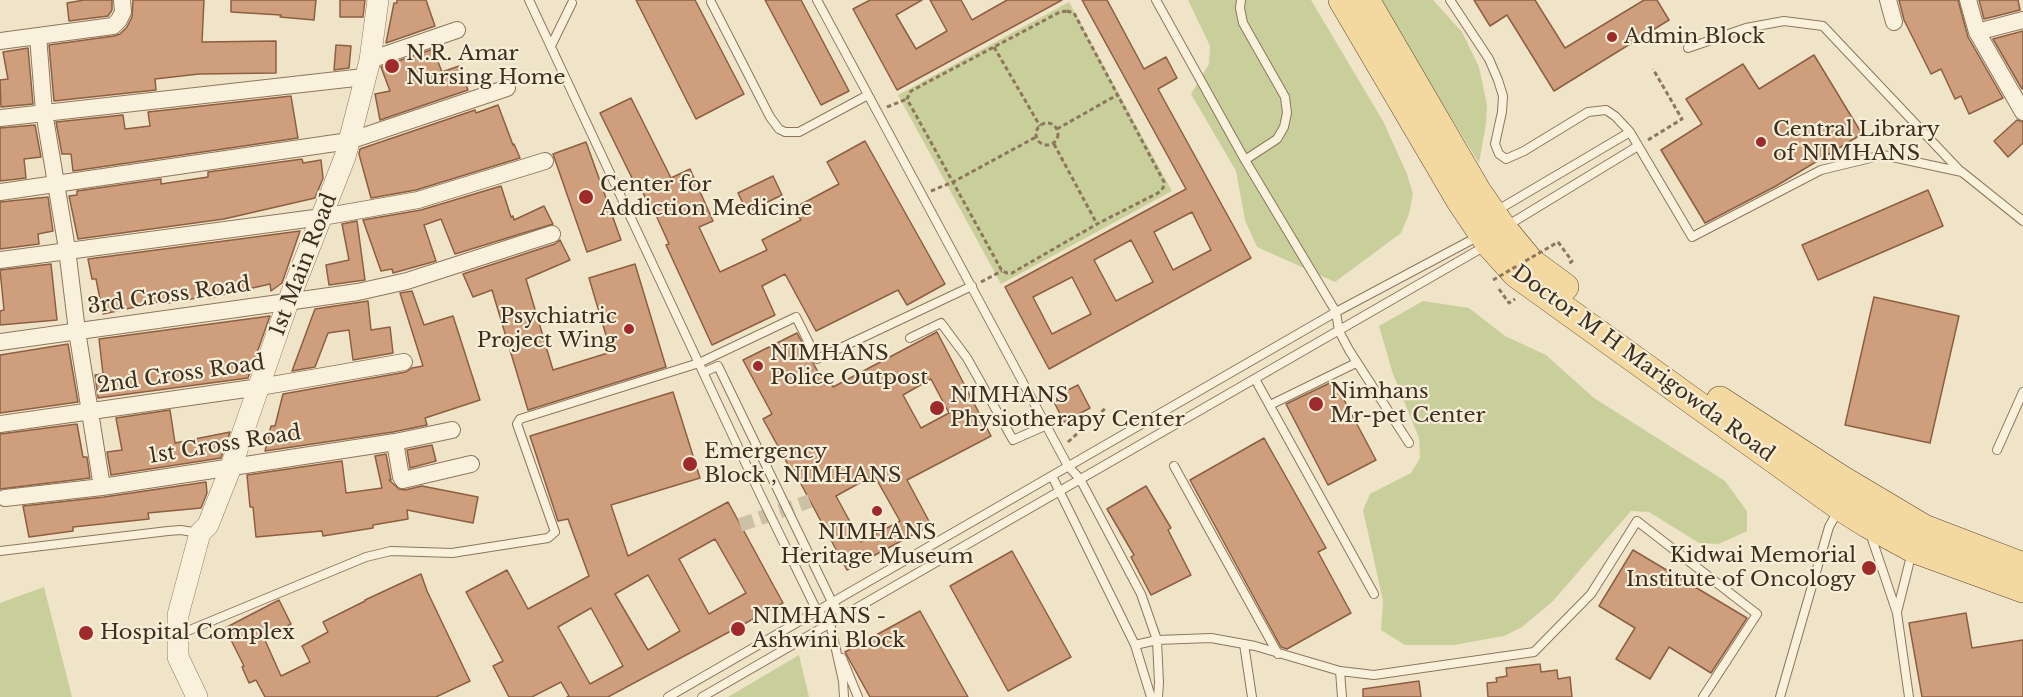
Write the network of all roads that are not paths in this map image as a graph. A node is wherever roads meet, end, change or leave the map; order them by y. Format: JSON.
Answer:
{"nodes":[{"id":1,"x":122,"y":0,"type":"edge"},
{"id":2,"x":378,"y":0,"type":"edge"},
{"id":3,"x":529,"y":0,"type":"edge"},
{"id":4,"x":817,"y":0,"type":"edge"},
{"id":5,"x":1156,"y":0,"type":"edge"},
{"id":6,"x":1241,"y":0,"type":"edge"},
{"id":7,"x":1342,"y":0,"type":"edge"},
{"id":8,"x":1365,"y":0,"type":"edge"},
{"id":9,"x":1450,"y":0,"type":"edge"},
{"id":10,"x":1888,"y":0,"type":"edge"},
{"id":11,"x":1968,"y":0,"type":"edge"},
{"id":12,"x":711,"y":2,"type":"dead end"},
{"id":13,"x":572,"y":3,"type":"dead end"},
{"id":14,"x":2023,"y":20,"type":"edge"},
{"id":15,"x":1894,"y":22,"type":"dead end"},
{"id":16,"x":457,"y":30,"type":"dead end"},
{"id":17,"x":1977,"y":32,"type":"junction"},
{"id":18,"x":38,"y":36,"type":"junction"},
{"id":19,"x":0,"y":41,"type":"edge"},
{"id":20,"x":551,"y":46,"type":"junction"},
{"id":21,"x":1688,"y":48,"type":"dead end"},
{"id":22,"x":367,"y":68,"type":"junction"},
{"id":23,"x":507,"y":88,"type":"dead end"},
{"id":24,"x":868,"y":95,"type":"junction"},
{"id":25,"x":44,"y":112,"type":"junction"},
{"id":26,"x":2023,"y":112,"type":"edge"},
{"id":27,"x":0,"y":118,"type":"edge"},
{"id":28,"x":1630,"y":132,"type":"junction"},
{"id":29,"x":349,"y":141,"type":"junction"},
{"id":30,"x":1638,"y":146,"type":"junction"},
{"id":31,"x":1245,"y":160,"type":"junction"},
{"id":32,"x":545,"y":161,"type":"dead end"},
{"id":33,"x":1962,"y":172,"type":"junction"},
{"id":34,"x":57,"y":184,"type":"junction"},
{"id":35,"x":0,"y":192,"type":"edge"},
{"id":36,"x":322,"y":217,"type":"junction"},
{"id":37,"x":2023,"y":221,"type":"edge"},
{"id":38,"x":1492,"y":230,"type":"junction"},
{"id":39,"x":552,"y":234,"type":"dead end"},
{"id":40,"x":68,"y":249,"type":"junction"},
{"id":41,"x":0,"y":260,"type":"edge"},
{"id":42,"x":972,"y":286,"type":"junction"},
{"id":43,"x":288,"y":302,"type":"junction"},
{"id":44,"x":1336,"y":312,"type":"junction"},
{"id":45,"x":77,"y":331,"type":"junction"},
{"id":46,"x":1340,"y":331,"type":"junction"},
{"id":47,"x":910,"y":338,"type":"dead end"},
{"id":48,"x":0,"y":342,"type":"edge"},
{"id":49,"x":404,"y":362,"type":"dead end"},
{"id":50,"x":699,"y":363,"type":"junction"},
{"id":51,"x":1356,"y":363,"type":"junction"},
{"id":52,"x":704,"y":372,"type":"junction"},
{"id":53,"x":1255,"y":379,"type":"junction"},
{"id":54,"x":260,"y":387,"type":"junction"},
{"id":55,"x":2023,"y":392,"type":"edge"},
{"id":56,"x":1270,"y":405,"type":"junction"},
{"id":57,"x":90,"y":412,"type":"junction"},
{"id":58,"x":0,"y":424,"type":"edge"},
{"id":59,"x":1047,"y":425,"type":"junction"},
{"id":60,"x":452,"y":430,"type":"dead end"},
{"id":61,"x":395,"y":442,"type":"junction"},
{"id":62,"x":1409,"y":443,"type":"dead end"},
{"id":63,"x":1997,"y":450,"type":"dead end"},
{"id":64,"x":471,"y":464,"type":"dead end"},
{"id":65,"x":1068,"y":466,"type":"junction"},
{"id":66,"x":1174,"y":466,"type":"dead end"},
{"id":67,"x":231,"y":467,"type":"junction"},
{"id":68,"x":1052,"y":477,"type":"junction"},
{"id":69,"x":1080,"y":479,"type":"junction"},
{"id":70,"x":102,"y":487,"type":"junction"},
{"id":71,"x":1059,"y":491,"type":"junction"},
{"id":72,"x":5,"y":498,"type":"dead end"},
{"id":73,"x":1840,"y":507,"type":"junction"},
{"id":74,"x":1867,"y":524,"type":"junction"},
{"id":75,"x":204,"y":529,"type":"junction"},
{"id":76,"x":1913,"y":549,"type":"junction"},
{"id":77,"x":0,"y":551,"type":"edge"},
{"id":78,"x":2023,"y":566,"type":"edge"},
{"id":79,"x":2023,"y":589,"type":"edge"},
{"id":80,"x":1374,"y":594,"type":"dead end"},
{"id":81,"x":832,"y":602,"type":"junction"},
{"id":82,"x":817,"y":611,"type":"junction"},
{"id":83,"x":1897,"y":613,"type":"junction"},
{"id":84,"x":843,"y":616,"type":"junction"},
{"id":85,"x":830,"y":627,"type":"junction"},
{"id":86,"x":185,"y":632,"type":"junction"},
{"id":87,"x":1157,"y":640,"type":"junction"},
{"id":88,"x":1244,"y":644,"type":"junction"},
{"id":89,"x":1135,"y":645,"type":"junction"},
{"id":90,"x":1278,"y":654,"type":"junction"},
{"id":91,"x":1340,"y":671,"type":"junction"},
{"id":92,"x":197,"y":697,"type":"edge"},
{"id":93,"x":205,"y":697,"type":"edge"},
{"id":94,"x":668,"y":697,"type":"edge"},
{"id":95,"x":702,"y":697,"type":"edge"},
{"id":96,"x":844,"y":697,"type":"edge"},
{"id":97,"x":858,"y":697,"type":"edge"},
{"id":98,"x":1151,"y":697,"type":"edge"},
{"id":99,"x":1158,"y":697,"type":"edge"},
{"id":100,"x":1252,"y":697,"type":"edge"},
{"id":101,"x":1342,"y":697,"type":"edge"},
{"id":102,"x":1703,"y":697,"type":"edge"},
{"id":103,"x":1780,"y":697,"type":"edge"},
{"id":104,"x":1909,"y":697,"type":"edge"}],
"edges":[{"from":1,"to":18,"type":"street"},
{"from":2,"to":22,"type":"street","name":"1st Main Road"},
{"from":3,"to":20,"type":"lane"},
{"from":4,"to":24,"type":"lane"},
{"from":5,"to":31,"type":"lane"},
{"from":6,"to":31,"type":"lane"},
{"from":7,"to":38,"type":"main road","name":"Doctor M H Marigowda Road"},
{"from":8,"to":38,"type":"main road","name":"Doctor M H Marigowda Road"},
{"from":9,"to":28,"type":"lane"},
{"from":10,"to":15,"type":"street"},
{"from":11,"to":17,"type":"street"},
{"from":12,"to":24,"type":"lane"},
{"from":13,"to":20,"type":"lane"},
{"from":14,"to":17,"type":"street"},
{"from":16,"to":22,"type":"street"},
{"from":17,"to":26,"type":"street"},
{"from":18,"to":19,"type":"street"},
{"from":18,"to":25,"type":"street"},
{"from":20,"to":50,"type":"lane"},
{"from":21,"to":33,"type":"lane"},
{"from":22,"to":25,"type":"street"},
{"from":22,"to":29,"type":"street","name":"1st Main Road"},
{"from":23,"to":29,"type":"street"},
{"from":24,"to":42,"type":"lane"},
{"from":25,"to":27,"type":"street"},
{"from":25,"to":34,"type":"street"},
{"from":28,"to":30,"type":"lane"},
{"from":28,"to":38,"type":"lane"},
{"from":29,"to":34,"type":"street"},
{"from":29,"to":36,"type":"street","name":"1st Main Road"},
{"from":30,"to":33,"type":"lane"},
{"from":30,"to":38,"type":"lane"},
{"from":31,"to":44,"type":"lane"},
{"from":32,"to":36,"type":"street"},
{"from":33,"to":37,"type":"lane"},
{"from":34,"to":35,"type":"street"},
{"from":34,"to":40,"type":"street"},
{"from":36,"to":40,"type":"street"},
{"from":36,"to":43,"type":"street","name":"1st Main Road"},
{"from":38,"to":44,"type":"lane"},
{"from":38,"to":46,"type":"lane"},
{"from":38,"to":73,"type":"main road","name":"Doctor M H Marigowda Road"},
{"from":38,"to":78,"type":"main road","name":"Doctor M H Marigowda Road"},
{"from":39,"to":43,"type":"street","name":"3rd Cross Road"},
{"from":40,"to":41,"type":"street"},
{"from":40,"to":45,"type":"street"},
{"from":42,"to":50,"type":"lane"},
{"from":42,"to":59,"type":"lane"},
{"from":43,"to":45,"type":"street","name":"3rd Cross Road"},
{"from":43,"to":54,"type":"street","name":"1st Main Road"},
{"from":44,"to":46,"type":"lane"},
{"from":44,"to":65,"type":"lane"},
{"from":45,"to":48,"type":"street","name":"3rd Cross Road"},
{"from":45,"to":57,"type":"street"},
{"from":46,"to":51,"type":"lane"},
{"from":46,"to":53,"type":"lane"},
{"from":47,"to":59,"type":"lane"},
{"from":49,"to":54,"type":"street","name":"2nd Cross Road"},
{"from":50,"to":52,"type":"lane"},
{"from":50,"to":86,"type":"lane"},
{"from":51,"to":56,"type":"lane"},
{"from":51,"to":62,"type":"lane"},
{"from":52,"to":81,"type":"lane"},
{"from":52,"to":82,"type":"lane"},
{"from":53,"to":56,"type":"lane"},
{"from":53,"to":69,"type":"lane"},
{"from":54,"to":57,"type":"street","name":"2nd Cross Road"},
{"from":54,"to":67,"type":"street","name":"1st Main Road"},
{"from":55,"to":63,"type":"lane"},
{"from":56,"to":80,"type":"lane"},
{"from":57,"to":58,"type":"street","name":"2nd Cross Road"},
{"from":57,"to":70,"type":"street"},
{"from":59,"to":65,"type":"lane"},
{"from":60,"to":61,"type":"street","name":"1st Cross Road"},
{"from":61,"to":64,"type":"street"},
{"from":61,"to":67,"type":"street","name":"1st Cross Road"},
{"from":65,"to":68,"type":"lane"},
{"from":65,"to":69,"type":"lane"},
{"from":66,"to":90,"type":"lane"},
{"from":67,"to":70,"type":"street","name":"1st Cross Road"},
{"from":67,"to":75,"type":"street","name":"1st Main Road"},
{"from":68,"to":71,"type":"lane"},
{"from":68,"to":81,"type":"lane"},
{"from":69,"to":71,"type":"lane"},
{"from":69,"to":87,"type":"lane"},
{"from":70,"to":72,"type":"street","name":"1st Cross Road"},
{"from":71,"to":84,"type":"lane"},
{"from":71,"to":89,"type":"lane"},
{"from":73,"to":74,"type":"main road","name":"Doctor M H Marigowda Road"},
{"from":73,"to":103,"type":"lane"},
{"from":74,"to":76,"type":"main road","name":"Doctor M H Marigowda Road"},
{"from":74,"to":83,"type":"lane"},
{"from":75,"to":77,"type":"lane"},
{"from":75,"to":86,"type":"street"},
{"from":75,"to":92,"type":"street"},
{"from":76,"to":79,"type":"main road","name":"Doctor M H Marigowda Road"},
{"from":76,"to":83,"type":"lane"},
{"from":81,"to":82,"type":"lane"},
{"from":81,"to":84,"type":"lane"},
{"from":82,"to":85,"type":"lane"},
{"from":82,"to":94,"type":"lane"},
{"from":83,"to":104,"type":"lane"},
{"from":84,"to":85,"type":"lane"},
{"from":85,"to":95,"type":"lane"},
{"from":85,"to":96,"type":"lane"},
{"from":85,"to":97,"type":"lane"},
{"from":86,"to":93,"type":"street"},
{"from":87,"to":88,"type":"lane"},
{"from":87,"to":89,"type":"lane"},
{"from":87,"to":99,"type":"lane"},
{"from":88,"to":90,"type":"lane"},
{"from":88,"to":100,"type":"lane"},
{"from":89,"to":98,"type":"lane"},
{"from":90,"to":91,"type":"lane"},
{"from":91,"to":101,"type":"lane"},
{"from":91,"to":102,"type":"lane"}]}
